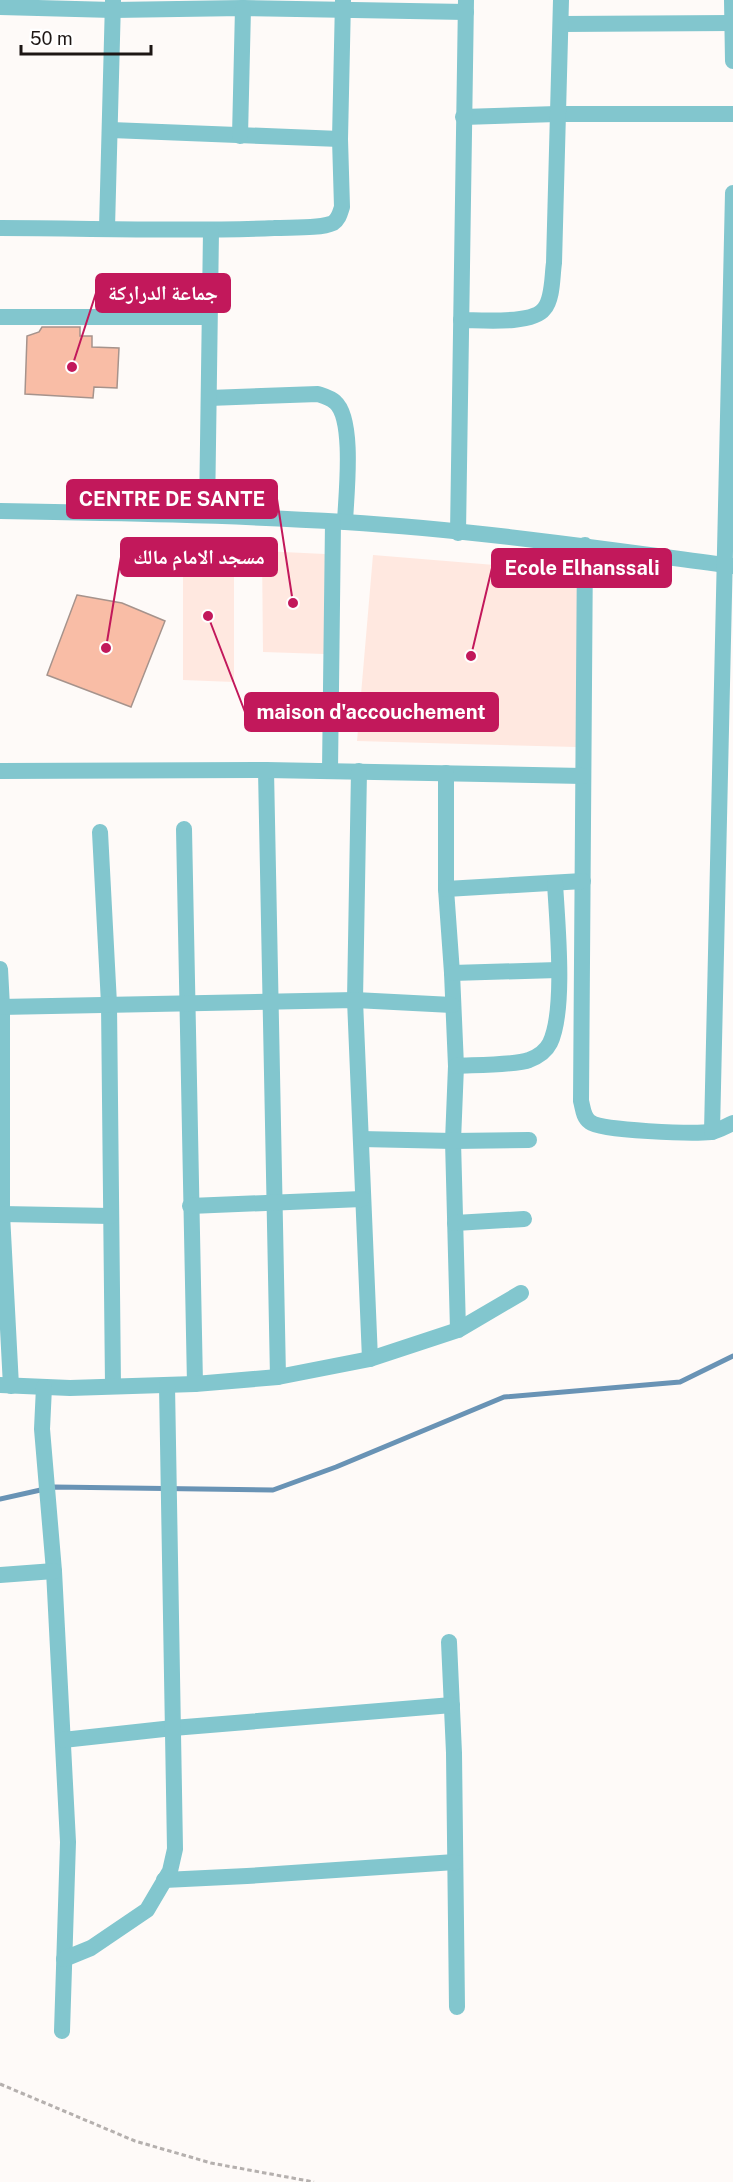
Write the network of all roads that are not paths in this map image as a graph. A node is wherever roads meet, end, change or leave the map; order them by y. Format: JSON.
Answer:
{"nodes":[{"id":1,"x":561,"y":0,"type":"edge"},
{"id":2,"x":732,"y":0,"type":"edge"},
{"id":3,"x":113,"y":5,"type":"edge"},
{"id":4,"x":343,"y":5,"type":"edge"},
{"id":5,"x":235,"y":6,"type":"edge"},
{"id":6,"x":466,"y":6,"type":"edge"},
{"id":7,"x":0,"y":7,"type":"edge"},
{"id":8,"x":732,"y":23,"type":"edge"},
{"id":9,"x":561,"y":24,"type":"junction"},
{"id":10,"x":733,"y":61,"type":"edge"},
{"id":11,"x":557,"y":114,"type":"junction"},
{"id":12,"x":733,"y":114,"type":"edge"},
{"id":13,"x":463,"y":117,"type":"junction"},
{"id":14,"x":111,"y":130,"type":"junction"},
{"id":15,"x":240,"y":136,"type":"junction"},
{"id":16,"x":340,"y":139,"type":"junction"},
{"id":17,"x":733,"y":192,"type":"edge"},
{"id":18,"x":0,"y":228,"type":"edge"},
{"id":19,"x":108,"y":228,"type":"junction"},
{"id":20,"x":211,"y":231,"type":"junction"},
{"id":21,"x":0,"y":317,"type":"edge"},
{"id":22,"x":209,"y":317,"type":"junction"},
{"id":23,"x":461,"y":321,"type":"junction"},
{"id":24,"x":209,"y":398,"type":"junction"},
{"id":25,"x":0,"y":511,"type":"edge"},
{"id":26,"x":207,"y":516,"type":"junction"},
{"id":27,"x":339,"y":522,"type":"junction"},
{"id":28,"x":458,"y":532,"type":"junction"},
{"id":29,"x":585,"y":545,"type":"junction"},
{"id":30,"x":729,"y":565,"type":"edge"},
{"id":31,"x":266,"y":770,"type":"junction"},
{"id":32,"x":0,"y":771,"type":"edge"},
{"id":33,"x":330,"y":771,"type":"junction"},
{"id":34,"x":359,"y":771,"type":"junction"},
{"id":35,"x":446,"y":773,"type":"junction"},
{"id":36,"x":583,"y":776,"type":"junction"},
{"id":37,"x":184,"y":829,"type":"dead end"},
{"id":38,"x":100,"y":832,"type":"dead end"},
{"id":39,"x":583,"y":881,"type":"junction"},
{"id":40,"x":555,"y":883,"type":"junction"},
{"id":41,"x":726,"y":887,"type":"edge"},
{"id":42,"x":446,"y":889,"type":"junction"},
{"id":43,"x":0,"y":969,"type":"edge"},
{"id":44,"x":558,"y":970,"type":"junction"},
{"id":45,"x":452,"y":973,"type":"junction"},
{"id":46,"x":355,"y":1000,"type":"junction"},
{"id":47,"x":187,"y":1003,"type":"junction"},
{"id":48,"x":271,"y":1003,"type":"junction"},
{"id":49,"x":109,"y":1004,"type":"junction"},
{"id":50,"x":452,"y":1005,"type":"junction"},
{"id":51,"x":1,"y":1007,"type":"edge"},
{"id":52,"x":456,"y":1066,"type":"junction"},
{"id":53,"x":1,"y":1094,"type":"edge"},
{"id":54,"x":733,"y":1123,"type":"edge"},
{"id":55,"x":712,"y":1132,"type":"junction"},
{"id":56,"x":361,"y":1139,"type":"junction"},
{"id":57,"x":529,"y":1140,"type":"dead end"},
{"id":58,"x":453,"y":1141,"type":"junction"},
{"id":59,"x":1,"y":1187,"type":"edge"},
{"id":60,"x":362,"y":1200,"type":"junction"},
{"id":61,"x":274,"y":1202,"type":"junction"},
{"id":62,"x":190,"y":1206,"type":"junction"},
{"id":63,"x":2,"y":1214,"type":"junction"},
{"id":64,"x":111,"y":1216,"type":"junction"},
{"id":65,"x":524,"y":1219,"type":"dead end"},
{"id":66,"x":455,"y":1223,"type":"junction"},
{"id":67,"x":2,"y":1257,"type":"edge"},
{"id":68,"x":521,"y":1293,"type":"dead end"},
{"id":69,"x":458,"y":1330,"type":"junction"},
{"id":70,"x":370,"y":1359,"type":"junction"},
{"id":71,"x":278,"y":1377,"type":"junction"},
{"id":72,"x":195,"y":1384,"type":"junction"},
{"id":73,"x":6,"y":1385,"type":"edge"},
{"id":74,"x":167,"y":1385,"type":"junction"},
{"id":75,"x":113,"y":1386,"type":"junction"},
{"id":76,"x":44,"y":1387,"type":"junction"},
{"id":77,"x":54,"y":1571,"type":"junction"},
{"id":78,"x":0,"y":1575,"type":"edge"},
{"id":79,"x":449,"y":1642,"type":"dead end"},
{"id":80,"x":452,"y":1705,"type":"junction"},
{"id":81,"x":173,"y":1728,"type":"junction"},
{"id":82,"x":63,"y":1740,"type":"junction"},
{"id":83,"x":455,"y":1862,"type":"junction"},
{"id":84,"x":164,"y":1880,"type":"junction"},
{"id":85,"x":64,"y":1959,"type":"junction"},
{"id":86,"x":457,"y":2007,"type":"dead end"},
{"id":87,"x":62,"y":2031,"type":"dead end"}],
"edges":[{"from":1,"to":9,"type":"street"},
{"from":2,"to":8,"type":"street"},
{"from":3,"to":5,"type":"street"},
{"from":3,"to":7,"type":"street"},
{"from":3,"to":14,"type":"street"},
{"from":4,"to":5,"type":"street"},
{"from":4,"to":6,"type":"street"},
{"from":4,"to":16,"type":"street"},
{"from":5,"to":15,"type":"street"},
{"from":6,"to":13,"type":"street"},
{"from":8,"to":9,"type":"street"},
{"from":8,"to":10,"type":"street"},
{"from":9,"to":11,"type":"street"},
{"from":11,"to":12,"type":"street"},
{"from":11,"to":13,"type":"street"},
{"from":11,"to":23,"type":"street"},
{"from":13,"to":23,"type":"street"},
{"from":14,"to":15,"type":"street"},
{"from":14,"to":19,"type":"street"},
{"from":15,"to":16,"type":"street"},
{"from":16,"to":20,"type":"street"},
{"from":17,"to":30,"type":"street"},
{"from":18,"to":19,"type":"street"},
{"from":19,"to":20,"type":"street"},
{"from":20,"to":22,"type":"street"},
{"from":21,"to":22,"type":"street"},
{"from":22,"to":24,"type":"street"},
{"from":23,"to":28,"type":"street"},
{"from":24,"to":26,"type":"street"},
{"from":24,"to":27,"type":"street"},
{"from":25,"to":26,"type":"street"},
{"from":26,"to":27,"type":"street"},
{"from":27,"to":28,"type":"street"},
{"from":27,"to":33,"type":"street"},
{"from":28,"to":29,"type":"street"},
{"from":29,"to":30,"type":"street"},
{"from":29,"to":36,"type":"street"},
{"from":30,"to":41,"type":"street"},
{"from":31,"to":32,"type":"street"},
{"from":31,"to":33,"type":"street"},
{"from":31,"to":48,"type":"street"},
{"from":33,"to":34,"type":"street"},
{"from":34,"to":35,"type":"street"},
{"from":34,"to":46,"type":"street"},
{"from":35,"to":36,"type":"street"},
{"from":35,"to":42,"type":"street"},
{"from":36,"to":39,"type":"street"},
{"from":37,"to":47,"type":"street"},
{"from":38,"to":49,"type":"street"},
{"from":39,"to":40,"type":"street"},
{"from":39,"to":55,"type":"street"},
{"from":40,"to":42,"type":"street"},
{"from":40,"to":44,"type":"street"},
{"from":41,"to":55,"type":"street"},
{"from":42,"to":45,"type":"street"},
{"from":43,"to":51,"type":"street"},
{"from":44,"to":45,"type":"street"},
{"from":44,"to":52,"type":"street"},
{"from":45,"to":50,"type":"street"},
{"from":46,"to":48,"type":"street"},
{"from":46,"to":50,"type":"street"},
{"from":46,"to":56,"type":"street"},
{"from":47,"to":48,"type":"street"},
{"from":47,"to":49,"type":"street"},
{"from":47,"to":62,"type":"street"},
{"from":48,"to":61,"type":"street"},
{"from":49,"to":51,"type":"street"},
{"from":49,"to":64,"type":"street"},
{"from":50,"to":52,"type":"street"},
{"from":51,"to":53,"type":"street"},
{"from":52,"to":58,"type":"street"},
{"from":53,"to":59,"type":"street"},
{"from":54,"to":55,"type":"street"},
{"from":56,"to":58,"type":"street"},
{"from":56,"to":60,"type":"street"},
{"from":57,"to":58,"type":"street"},
{"from":58,"to":66,"type":"street"},
{"from":59,"to":63,"type":"street"},
{"from":60,"to":61,"type":"street"},
{"from":60,"to":70,"type":"street"},
{"from":61,"to":62,"type":"street"},
{"from":61,"to":71,"type":"street"},
{"from":62,"to":72,"type":"street"},
{"from":63,"to":64,"type":"street"},
{"from":63,"to":67,"type":"street"},
{"from":64,"to":75,"type":"street"},
{"from":65,"to":66,"type":"street"},
{"from":66,"to":69,"type":"street"},
{"from":67,"to":73,"type":"street"},
{"from":68,"to":69,"type":"street"},
{"from":69,"to":70,"type":"street"},
{"from":70,"to":71,"type":"street"},
{"from":71,"to":72,"type":"street"},
{"from":72,"to":74,"type":"street"},
{"from":73,"to":76,"type":"street"},
{"from":74,"to":75,"type":"street"},
{"from":74,"to":81,"type":"street"},
{"from":75,"to":76,"type":"street"},
{"from":76,"to":77,"type":"street"},
{"from":77,"to":78,"type":"street"},
{"from":77,"to":82,"type":"street"},
{"from":79,"to":80,"type":"street"},
{"from":80,"to":81,"type":"street"},
{"from":80,"to":83,"type":"street"},
{"from":81,"to":82,"type":"street"},
{"from":81,"to":84,"type":"street"},
{"from":82,"to":85,"type":"street"},
{"from":83,"to":84,"type":"street"},
{"from":83,"to":86,"type":"street"},
{"from":84,"to":85,"type":"street"},
{"from":85,"to":87,"type":"street"}]}
